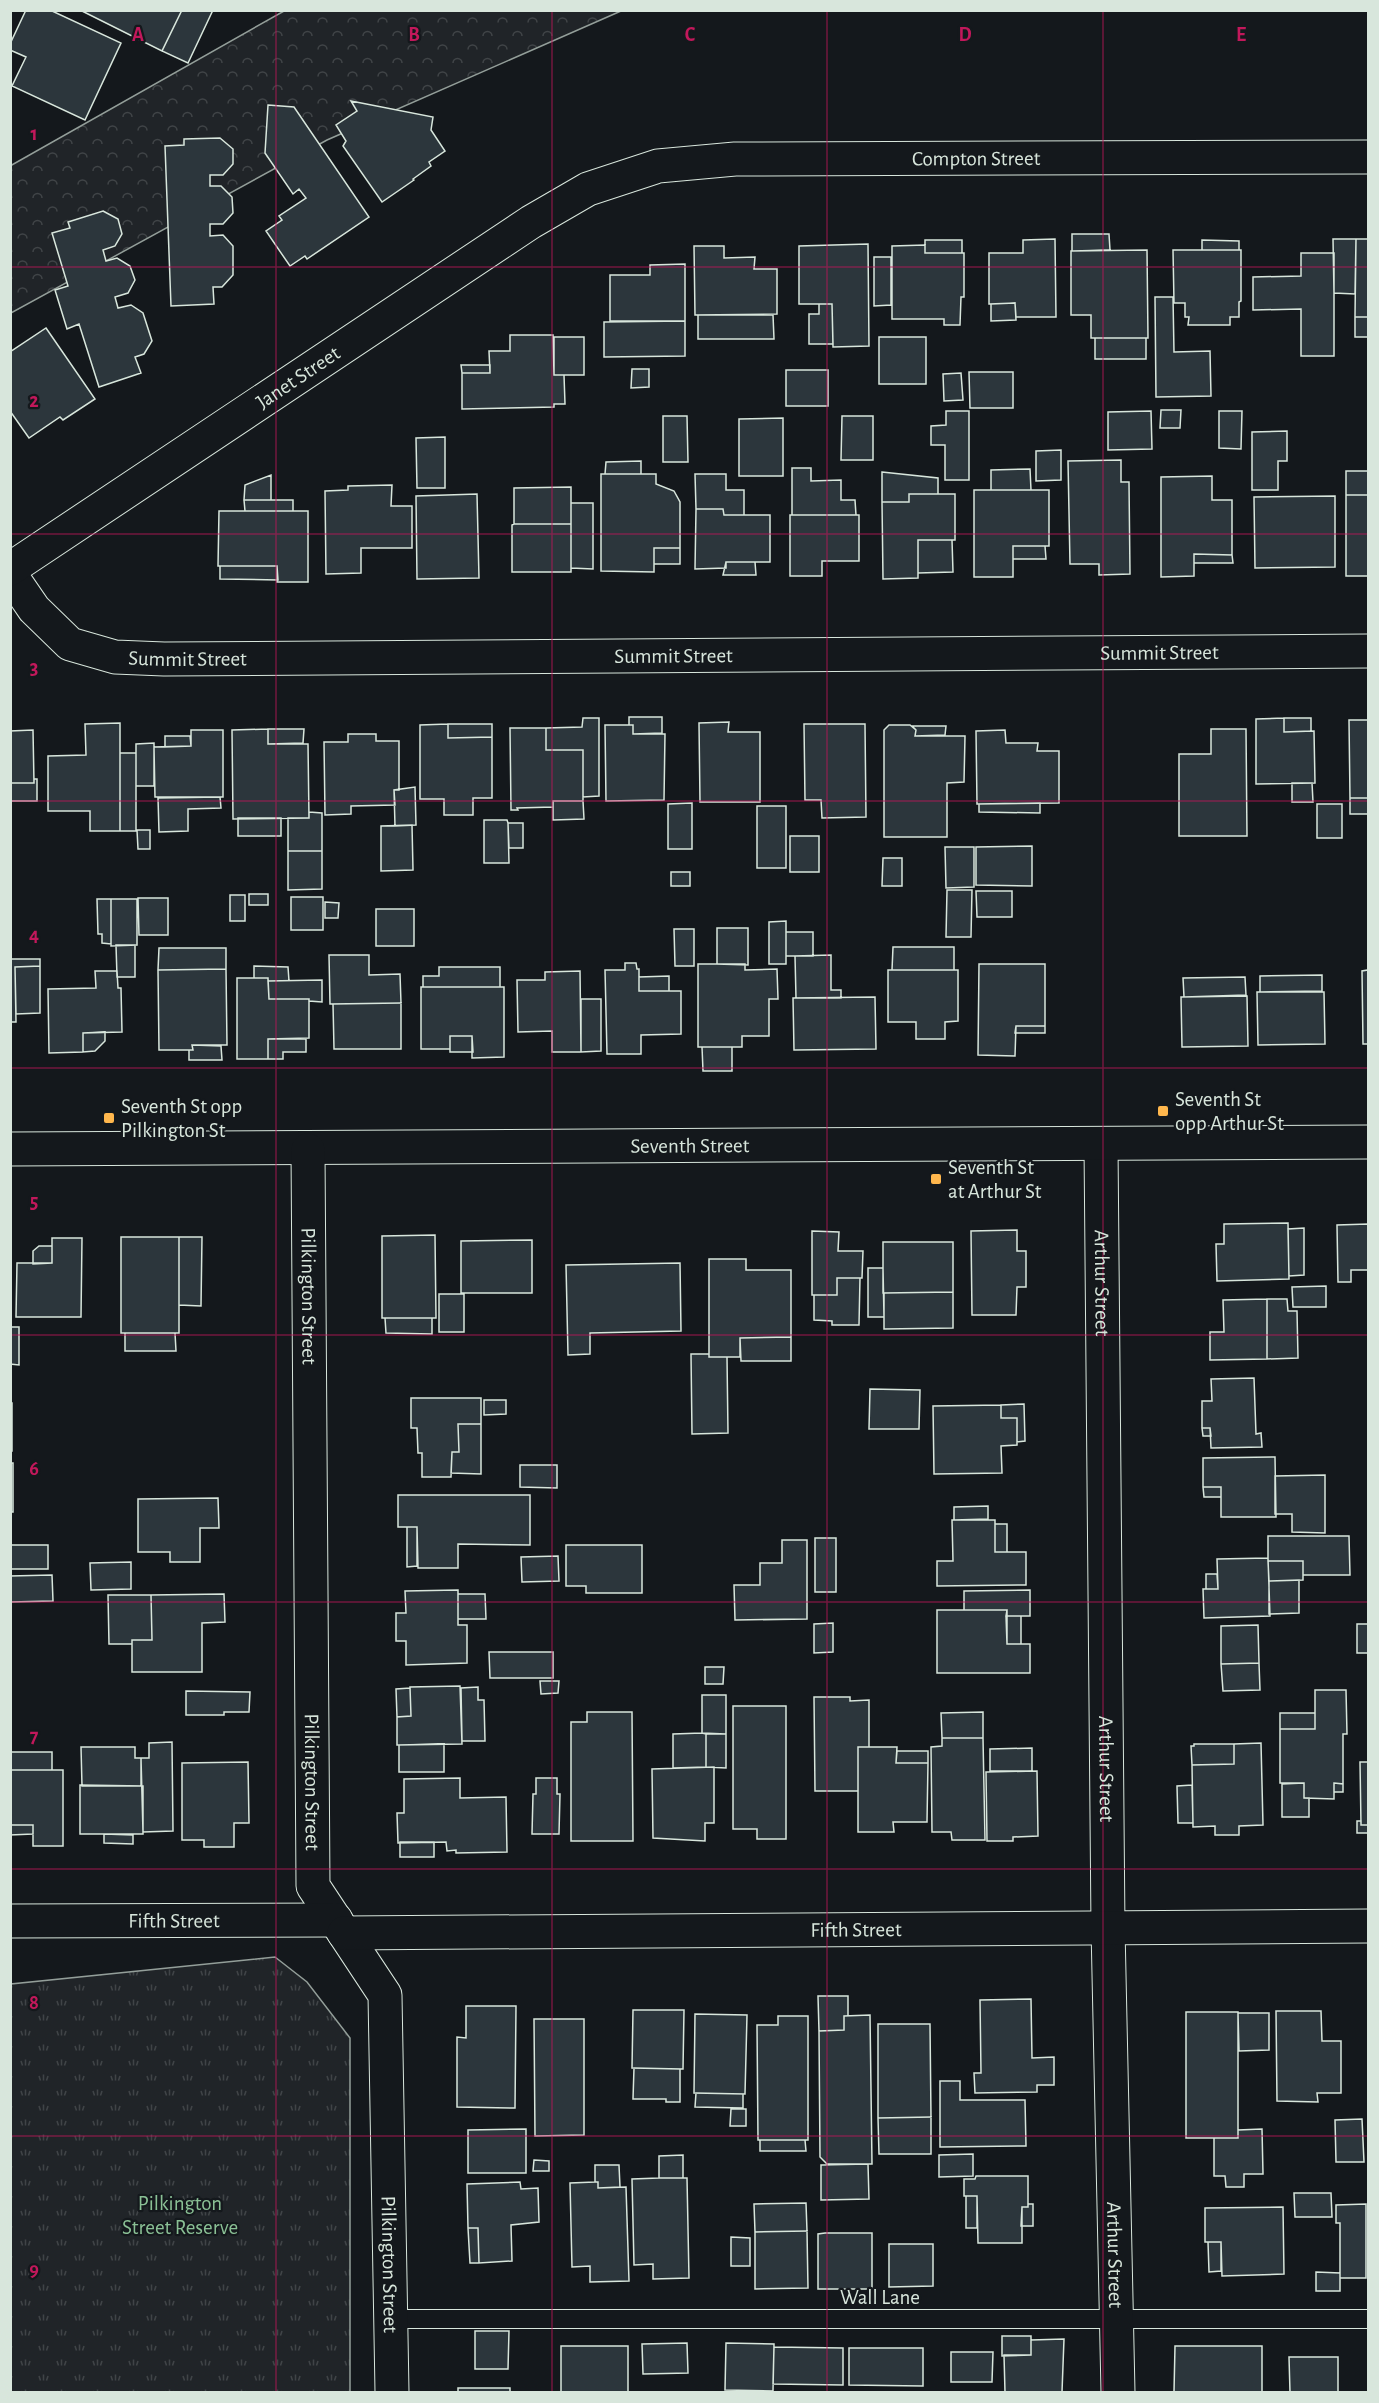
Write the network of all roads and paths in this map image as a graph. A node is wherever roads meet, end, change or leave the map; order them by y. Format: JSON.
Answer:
{"nodes":[{"id":1,"x":1368,"y":157,"type":"edge"},
{"id":2,"x":588,"y":189,"type":"joint"},
{"id":3,"x":10,"y":568,"type":"edge"},
{"id":4,"x":10,"y":574,"type":"edge"},
{"id":5,"x":1368,"y":651,"type":"edge"},
{"id":6,"x":1368,"y":1143,"type":"edge"},
{"id":7,"x":1101,"y":1145,"type":"junction"},
{"id":8,"x":10,"y":1149,"type":"edge"},
{"id":9,"x":308,"y":1150,"type":"junction"},
{"id":10,"x":10,"y":1921,"type":"edge"},
{"id":11,"x":340,"y":1926,"type":"junction"},
{"id":12,"x":1368,"y":1926,"type":"edge"},
{"id":13,"x":1108,"y":1928,"type":"junction"},
{"id":14,"x":391,"y":2319,"type":"junction"},
{"id":15,"x":1368,"y":2319,"type":"edge"},
{"id":16,"x":1117,"y":2320,"type":"junction"},
{"id":17,"x":392,"y":2392,"type":"edge"},
{"id":18,"x":1118,"y":2392,"type":"edge"}],
"edges":[{"from":1,"to":2,"type":"street","name":"Compton Street"},
{"from":2,"to":3,"type":"street","name":"Janet Street"},
{"from":4,"to":5,"type":"street","name":"Summit Street"},
{"from":6,"to":7,"type":"street","name":"Seventh Street"},
{"from":7,"to":9,"type":"street","name":"Seventh Street"},
{"from":7,"to":13,"type":"street","name":"Arthur Street"},
{"from":8,"to":9,"type":"street","name":"Seventh Street"},
{"from":9,"to":11,"type":"street","name":"Pilkington Street"},
{"from":10,"to":11,"type":"street","name":"Fifth Street"},
{"from":11,"to":13,"type":"street","name":"Fifth Street"},
{"from":11,"to":14,"type":"street","name":"Pilkington Street"},
{"from":12,"to":13,"type":"street","name":"Fifth Street"},
{"from":13,"to":16,"type":"street","name":"Arthur Street"},
{"from":14,"to":16,"type":"lane","name":"Wall Lane"},
{"from":14,"to":17,"type":"street","name":"Pilkington Street"},
{"from":15,"to":16,"type":"lane","name":"Wall Lane"},
{"from":16,"to":18,"type":"street","name":"Arthur Street"}]}
